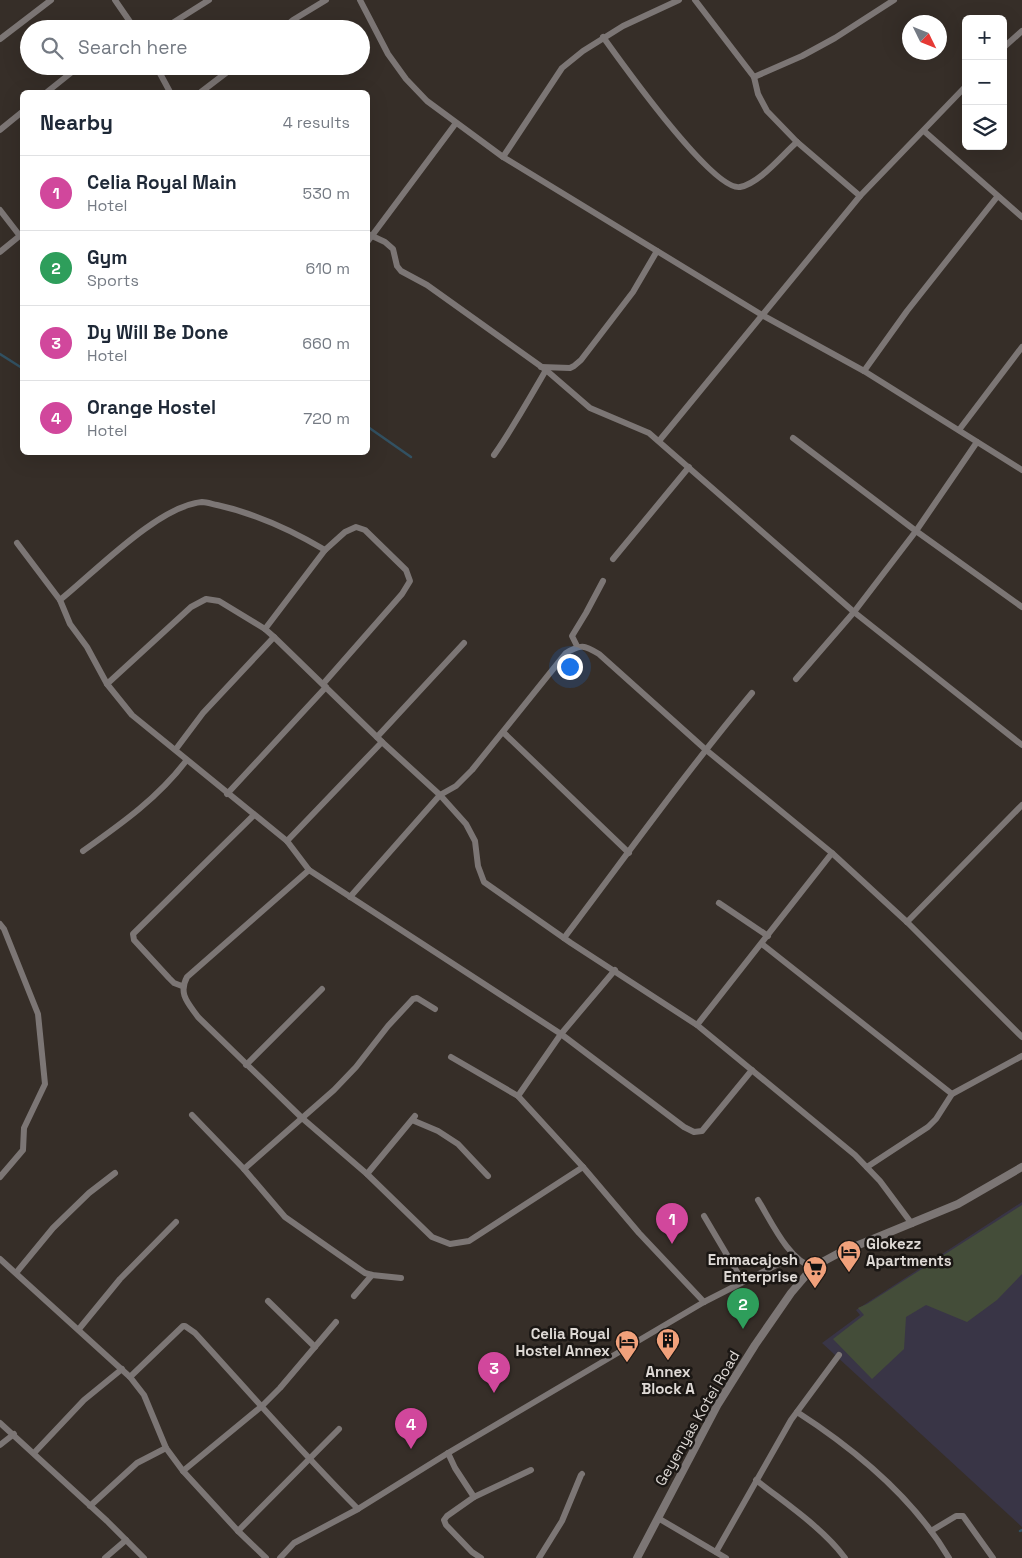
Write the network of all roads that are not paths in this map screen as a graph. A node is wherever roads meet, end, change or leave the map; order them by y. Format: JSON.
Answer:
{"nodes":[{"id":1,"x":51,"y":0,"type":"edge"},
{"id":2,"x":115,"y":0,"type":"edge"},
{"id":3,"x":209,"y":0,"type":"edge"},
{"id":4,"x":326,"y":0,"type":"edge"},
{"id":5,"x":360,"y":0,"type":"edge"},
{"id":6,"x":679,"y":0,"type":"edge"},
{"id":7,"x":695,"y":0,"type":"edge"},
{"id":8,"x":894,"y":0,"type":"edge"},
{"id":9,"x":25,"y":20,"type":"edge"},
{"id":10,"x":129,"y":20,"type":"edge"},
{"id":11,"x":177,"y":20,"type":"edge"},
{"id":12,"x":293,"y":20,"type":"edge"},
{"id":13,"x":20,"y":24,"type":"edge"},
{"id":14,"x":1022,"y":31,"type":"edge"},
{"id":15,"x":603,"y":37,"type":"junction"},
{"id":16,"x":0,"y":39,"type":"edge"},
{"id":17,"x":1007,"y":44,"type":"edge"},
{"id":18,"x":68,"y":75,"type":"edge"},
{"id":19,"x":161,"y":75,"type":"edge"},
{"id":20,"x":224,"y":75,"type":"edge"},
{"id":21,"x":754,"y":77,"type":"junction"},
{"id":22,"x":50,"y":90,"type":"edge"},
{"id":23,"x":169,"y":90,"type":"edge"},
{"id":24,"x":205,"y":90,"type":"edge"},
{"id":25,"x":962,"y":90,"type":"edge"},
{"id":26,"x":20,"y":114,"type":"edge"},
{"id":27,"x":456,"y":123,"type":"junction"},
{"id":28,"x":0,"y":130,"type":"edge"},
{"id":29,"x":924,"y":130,"type":"junction"},
{"id":30,"x":797,"y":142,"type":"junction"},
{"id":31,"x":503,"y":157,"type":"junction"},
{"id":32,"x":860,"y":196,"type":"junction"},
{"id":33,"x":998,"y":197,"type":"junction"},
{"id":34,"x":0,"y":210,"type":"edge"},
{"id":35,"x":1022,"y":217,"type":"edge"},
{"id":36,"x":20,"y":233,"type":"edge"},
{"id":37,"x":370,"y":234,"type":"edge"},
{"id":38,"x":20,"y":237,"type":"edge"},
{"id":39,"x":370,"y":238,"type":"edge"},
{"id":40,"x":657,"y":251,"type":"junction"},
{"id":41,"x":0,"y":252,"type":"edge"},
{"id":42,"x":762,"y":315,"type":"junction"},
{"id":43,"x":1022,"y":347,"type":"edge"},
{"id":44,"x":544,"y":369,"type":"junction"},
{"id":45,"x":864,"y":371,"type":"junction"},
{"id":46,"x":959,"y":430,"type":"junction"},
{"id":47,"x":793,"y":438,"type":"dead end"},
{"id":48,"x":659,"y":441,"type":"junction"},
{"id":49,"x":977,"y":442,"type":"junction"},
{"id":50,"x":494,"y":455,"type":"dead end"},
{"id":51,"x":689,"y":467,"type":"junction"},
{"id":52,"x":1022,"y":470,"type":"edge"},
{"id":53,"x":916,"y":531,"type":"junction"},
{"id":54,"x":17,"y":543,"type":"dead end"},
{"id":55,"x":325,"y":550,"type":"junction"},
{"id":56,"x":613,"y":558,"type":"dead end"},
{"id":57,"x":603,"y":581,"type":"dead end"},
{"id":58,"x":60,"y":600,"type":"junction"},
{"id":59,"x":1022,"y":608,"type":"edge"},
{"id":60,"x":854,"y":612,"type":"junction"},
{"id":61,"x":265,"y":629,"type":"junction"},
{"id":62,"x":274,"y":637,"type":"junction"},
{"id":63,"x":464,"y":643,"type":"dead end"},
{"id":64,"x":577,"y":646,"type":"junction"},
{"id":65,"x":796,"y":679,"type":"dead end"},
{"id":66,"x":107,"y":684,"type":"junction"},
{"id":67,"x":324,"y":686,"type":"junction"},
{"id":68,"x":752,"y":693,"type":"dead end"},
{"id":69,"x":503,"y":732,"type":"junction"},
{"id":70,"x":380,"y":739,"type":"junction"},
{"id":71,"x":1022,"y":746,"type":"edge"},
{"id":72,"x":176,"y":749,"type":"junction"},
{"id":73,"x":705,"y":749,"type":"junction"},
{"id":74,"x":186,"y":761,"type":"junction"},
{"id":75,"x":227,"y":794,"type":"junction"},
{"id":76,"x":440,"y":795,"type":"junction"},
{"id":77,"x":1022,"y":805,"type":"edge"},
{"id":78,"x":254,"y":816,"type":"junction"},
{"id":79,"x":286,"y":841,"type":"junction"},
{"id":80,"x":83,"y":851,"type":"dead end"},
{"id":81,"x":629,"y":853,"type":"junction"},
{"id":82,"x":832,"y":853,"type":"junction"},
{"id":83,"x":310,"y":870,"type":"junction"},
{"id":84,"x":350,"y":896,"type":"junction"},
{"id":85,"x":719,"y":903,"type":"dead end"},
{"id":86,"x":907,"y":922,"type":"junction"},
{"id":87,"x":0,"y":924,"type":"edge"},
{"id":88,"x":768,"y":936,"type":"junction"},
{"id":89,"x":564,"y":938,"type":"junction"},
{"id":90,"x":762,"y":944,"type":"junction"},
{"id":91,"x":615,"y":970,"type":"junction"},
{"id":92,"x":182,"y":986,"type":"junction"},
{"id":93,"x":322,"y":989,"type":"dead end"},
{"id":94,"x":435,"y":1008,"type":"dead end"},
{"id":95,"x":697,"y":1025,"type":"junction"},
{"id":96,"x":561,"y":1034,"type":"junction"},
{"id":97,"x":1022,"y":1037,"type":"edge"},
{"id":98,"x":1022,"y":1056,"type":"edge"},
{"id":99,"x":451,"y":1057,"type":"dead end"},
{"id":100,"x":246,"y":1065,"type":"junction"},
{"id":101,"x":752,"y":1070,"type":"junction"},
{"id":102,"x":952,"y":1094,"type":"junction"},
{"id":103,"x":518,"y":1096,"type":"junction"},
{"id":104,"x":192,"y":1115,"type":"dead end"},
{"id":105,"x":302,"y":1118,"type":"junction"},
{"id":106,"x":583,"y":1167,"type":"junction"},
{"id":107,"x":867,"y":1167,"type":"junction"},
{"id":108,"x":1022,"y":1167,"type":"edge"},
{"id":109,"x":244,"y":1170,"type":"junction"},
{"id":110,"x":115,"y":1174,"type":"dead end"},
{"id":111,"x":367,"y":1174,"type":"junction"},
{"id":112,"x":0,"y":1176,"type":"edge"},
{"id":113,"x":488,"y":1176,"type":"dead end"},
{"id":114,"x":758,"y":1200,"type":"dead end"},
{"id":115,"x":704,"y":1216,"type":"dead end"},
{"id":116,"x":176,"y":1222,"type":"dead end"},
{"id":117,"x":912,"y":1224,"type":"junction"},
{"id":118,"x":794,"y":1256,"type":"junction"},
{"id":119,"x":0,"y":1258,"type":"edge"},
{"id":120,"x":813,"y":1267,"type":"junction"},
{"id":121,"x":16,"y":1273,"type":"junction"},
{"id":122,"x":372,"y":1275,"type":"junction"},
{"id":123,"x":401,"y":1278,"type":"dead end"},
{"id":124,"x":743,"y":1282,"type":"junction"},
{"id":125,"x":354,"y":1296,"type":"dead end"},
{"id":126,"x":268,"y":1301,"type":"dead end"},
{"id":127,"x":704,"y":1302,"type":"junction"},
{"id":128,"x":336,"y":1322,"type":"dead end"},
{"id":129,"x":79,"y":1329,"type":"junction"},
{"id":130,"x":314,"y":1347,"type":"junction"},
{"id":131,"x":839,"y":1356,"type":"dead end"},
{"id":132,"x":122,"y":1370,"type":"junction"},
{"id":133,"x":130,"y":1377,"type":"junction"},
{"id":134,"x":262,"y":1406,"type":"junction"},
{"id":135,"x":797,"y":1412,"type":"junction"},
{"id":136,"x":0,"y":1423,"type":"edge"},
{"id":137,"x":339,"y":1429,"type":"dead end"},
{"id":138,"x":14,"y":1434,"type":"junction"},
{"id":139,"x":0,"y":1445,"type":"edge"},
{"id":140,"x":166,"y":1448,"type":"junction"},
{"id":141,"x":34,"y":1453,"type":"junction"},
{"id":142,"x":448,"y":1453,"type":"junction"},
{"id":143,"x":309,"y":1460,"type":"junction"},
{"id":144,"x":531,"y":1470,"type":"dead end"},
{"id":145,"x":183,"y":1471,"type":"junction"},
{"id":146,"x":582,"y":1474,"type":"dead end"},
{"id":147,"x":756,"y":1480,"type":"junction"},
{"id":148,"x":474,"y":1497,"type":"junction"},
{"id":149,"x":90,"y":1506,"type":"junction"},
{"id":150,"x":358,"y":1509,"type":"junction"},
{"id":151,"x":658,"y":1518,"type":"junction"},
{"id":152,"x":238,"y":1531,"type":"junction"},
{"id":153,"x":931,"y":1532,"type":"junction"},
{"id":154,"x":126,"y":1540,"type":"junction"},
{"id":155,"x":716,"y":1552,"type":"junction"},
{"id":156,"x":105,"y":1558,"type":"edge"},
{"id":157,"x":144,"y":1558,"type":"edge"},
{"id":158,"x":266,"y":1558,"type":"edge"},
{"id":159,"x":280,"y":1558,"type":"edge"},
{"id":160,"x":481,"y":1558,"type":"edge"},
{"id":161,"x":539,"y":1558,"type":"edge"},
{"id":162,"x":637,"y":1558,"type":"edge"},
{"id":163,"x":726,"y":1558,"type":"edge"},
{"id":164,"x":845,"y":1558,"type":"edge"},
{"id":165,"x":949,"y":1558,"type":"edge"},
{"id":166,"x":993,"y":1558,"type":"edge"}],
"edges":[{"from":1,"to":9,"type":"street"},
{"from":2,"to":10,"type":"street"},
{"from":3,"to":11,"type":"street"},
{"from":4,"to":12,"type":"street"},
{"from":5,"to":27,"type":"street"},
{"from":6,"to":15,"type":"street"},
{"from":7,"to":21,"type":"street"},
{"from":8,"to":21,"type":"street"},
{"from":13,"to":16,"type":"street"},
{"from":14,"to":17,"type":"street"},
{"from":15,"to":30,"type":"street"},
{"from":15,"to":31,"type":"street"},
{"from":18,"to":22,"type":"street"},
{"from":19,"to":23,"type":"street"},
{"from":20,"to":24,"type":"street"},
{"from":21,"to":30,"type":"street"},
{"from":25,"to":29,"type":"street"},
{"from":26,"to":28,"type":"street"},
{"from":27,"to":31,"type":"street"},
{"from":27,"to":37,"type":"street"},
{"from":29,"to":32,"type":"street"},
{"from":29,"to":33,"type":"street"},
{"from":30,"to":32,"type":"street"},
{"from":31,"to":40,"type":"street"},
{"from":32,"to":42,"type":"street"},
{"from":33,"to":35,"type":"street"},
{"from":33,"to":45,"type":"street"},
{"from":34,"to":36,"type":"street"},
{"from":38,"to":41,"type":"street"},
{"from":39,"to":44,"type":"street"},
{"from":40,"to":42,"type":"street"},
{"from":40,"to":44,"type":"street"},
{"from":42,"to":45,"type":"street"},
{"from":42,"to":48,"type":"street"},
{"from":43,"to":46,"type":"street"},
{"from":44,"to":48,"type":"street"},
{"from":44,"to":50,"type":"street"},
{"from":45,"to":46,"type":"street"},
{"from":46,"to":49,"type":"street"},
{"from":47,"to":53,"type":"street"},
{"from":48,"to":51,"type":"street"},
{"from":49,"to":52,"type":"street"},
{"from":49,"to":53,"type":"street"},
{"from":51,"to":56,"type":"street"},
{"from":51,"to":60,"type":"street"},
{"from":53,"to":59,"type":"street"},
{"from":53,"to":60,"type":"street"},
{"from":54,"to":58,"type":"street"},
{"from":55,"to":58,"type":"street"},
{"from":55,"to":61,"type":"street"},
{"from":55,"to":67,"type":"street"},
{"from":57,"to":64,"type":"street"},
{"from":58,"to":66,"type":"street"},
{"from":60,"to":65,"type":"street"},
{"from":60,"to":71,"type":"street"},
{"from":61,"to":62,"type":"street"},
{"from":61,"to":66,"type":"street"},
{"from":62,"to":67,"type":"street"},
{"from":62,"to":72,"type":"street"},
{"from":63,"to":70,"type":"street"},
{"from":64,"to":69,"type":"street"},
{"from":64,"to":73,"type":"street"},
{"from":66,"to":72,"type":"street"},
{"from":67,"to":70,"type":"street"},
{"from":67,"to":75,"type":"street"},
{"from":68,"to":73,"type":"street"},
{"from":69,"to":76,"type":"street"},
{"from":69,"to":81,"type":"street"},
{"from":70,"to":76,"type":"street"},
{"from":70,"to":79,"type":"street"},
{"from":72,"to":74,"type":"street"},
{"from":73,"to":81,"type":"street"},
{"from":73,"to":82,"type":"street"},
{"from":74,"to":75,"type":"street"},
{"from":74,"to":80,"type":"street"},
{"from":75,"to":78,"type":"street"},
{"from":76,"to":84,"type":"street"},
{"from":76,"to":89,"type":"street"},
{"from":77,"to":86,"type":"street"},
{"from":78,"to":79,"type":"street"},
{"from":78,"to":92,"type":"street"},
{"from":79,"to":83,"type":"street"},
{"from":81,"to":89,"type":"street"},
{"from":82,"to":86,"type":"street"},
{"from":82,"to":88,"type":"street"},
{"from":83,"to":84,"type":"street"},
{"from":83,"to":92,"type":"street"},
{"from":84,"to":96,"type":"street"},
{"from":85,"to":88,"type":"street"},
{"from":86,"to":97,"type":"street"},
{"from":87,"to":112,"type":"street"},
{"from":88,"to":90,"type":"street"},
{"from":89,"to":91,"type":"street"},
{"from":90,"to":95,"type":"street"},
{"from":90,"to":102,"type":"street"},
{"from":91,"to":95,"type":"street"},
{"from":91,"to":96,"type":"street"},
{"from":92,"to":100,"type":"street"},
{"from":93,"to":100,"type":"street"},
{"from":94,"to":105,"type":"street"},
{"from":95,"to":101,"type":"street"},
{"from":96,"to":101,"type":"street"},
{"from":96,"to":103,"type":"street"},
{"from":98,"to":102,"type":"street"},
{"from":99,"to":103,"type":"street"},
{"from":100,"to":105,"type":"street"},
{"from":101,"to":107,"type":"street"},
{"from":102,"to":107,"type":"street"},
{"from":103,"to":106,"type":"street"},
{"from":104,"to":109,"type":"street"},
{"from":105,"to":109,"type":"street"},
{"from":105,"to":111,"type":"street"},
{"from":106,"to":111,"type":"street"},
{"from":106,"to":127,"type":"street"},
{"from":107,"to":117,"type":"street"},
{"from":108,"to":117,"type":"street","name":"Geyenyas Kotei Road"},
{"from":109,"to":122,"type":"street"},
{"from":110,"to":121,"type":"street"},
{"from":111,"to":113,"type":"street"},
{"from":114,"to":118,"type":"street"},
{"from":115,"to":124,"type":"street"},
{"from":116,"to":129,"type":"street"},
{"from":117,"to":120,"type":"street","name":"Geyenyas Kotei Road"},
{"from":118,"to":120,"type":"street"},
{"from":118,"to":124,"type":"street"},
{"from":119,"to":121,"type":"street"},
{"from":120,"to":151,"type":"street","name":"Geyenyas Kotei Road"},
{"from":121,"to":129,"type":"street"},
{"from":122,"to":123,"type":"street"},
{"from":122,"to":125,"type":"street"},
{"from":124,"to":127,"type":"street"},
{"from":126,"to":130,"type":"street"},
{"from":127,"to":142,"type":"street"},
{"from":128,"to":130,"type":"street"},
{"from":129,"to":132,"type":"street"},
{"from":130,"to":134,"type":"street"},
{"from":131,"to":135,"type":"street"},
{"from":132,"to":133,"type":"street"},
{"from":132,"to":141,"type":"street"},
{"from":133,"to":134,"type":"street"},
{"from":133,"to":140,"type":"street"},
{"from":134,"to":143,"type":"street"},
{"from":134,"to":145,"type":"street"},
{"from":135,"to":147,"type":"street"},
{"from":135,"to":153,"type":"street"},
{"from":136,"to":138,"type":"street"},
{"from":137,"to":143,"type":"street"},
{"from":138,"to":139,"type":"street"},
{"from":138,"to":141,"type":"street"},
{"from":140,"to":145,"type":"street"},
{"from":140,"to":149,"type":"street"},
{"from":141,"to":149,"type":"street"},
{"from":142,"to":148,"type":"street"},
{"from":142,"to":150,"type":"street"},
{"from":143,"to":150,"type":"street"},
{"from":143,"to":152,"type":"street"},
{"from":144,"to":148,"type":"street"},
{"from":145,"to":152,"type":"street"},
{"from":146,"to":161,"type":"street"},
{"from":147,"to":155,"type":"street"},
{"from":147,"to":164,"type":"street"},
{"from":148,"to":160,"type":"street"},
{"from":149,"to":154,"type":"street"},
{"from":150,"to":159,"type":"street"},
{"from":151,"to":155,"type":"street"},
{"from":151,"to":162,"type":"street","name":"Geyenyas Kotei Road"},
{"from":152,"to":158,"type":"street"},
{"from":153,"to":165,"type":"street"},
{"from":153,"to":166,"type":"street"},
{"from":154,"to":156,"type":"street"},
{"from":154,"to":157,"type":"street"},
{"from":155,"to":163,"type":"street"}]}
